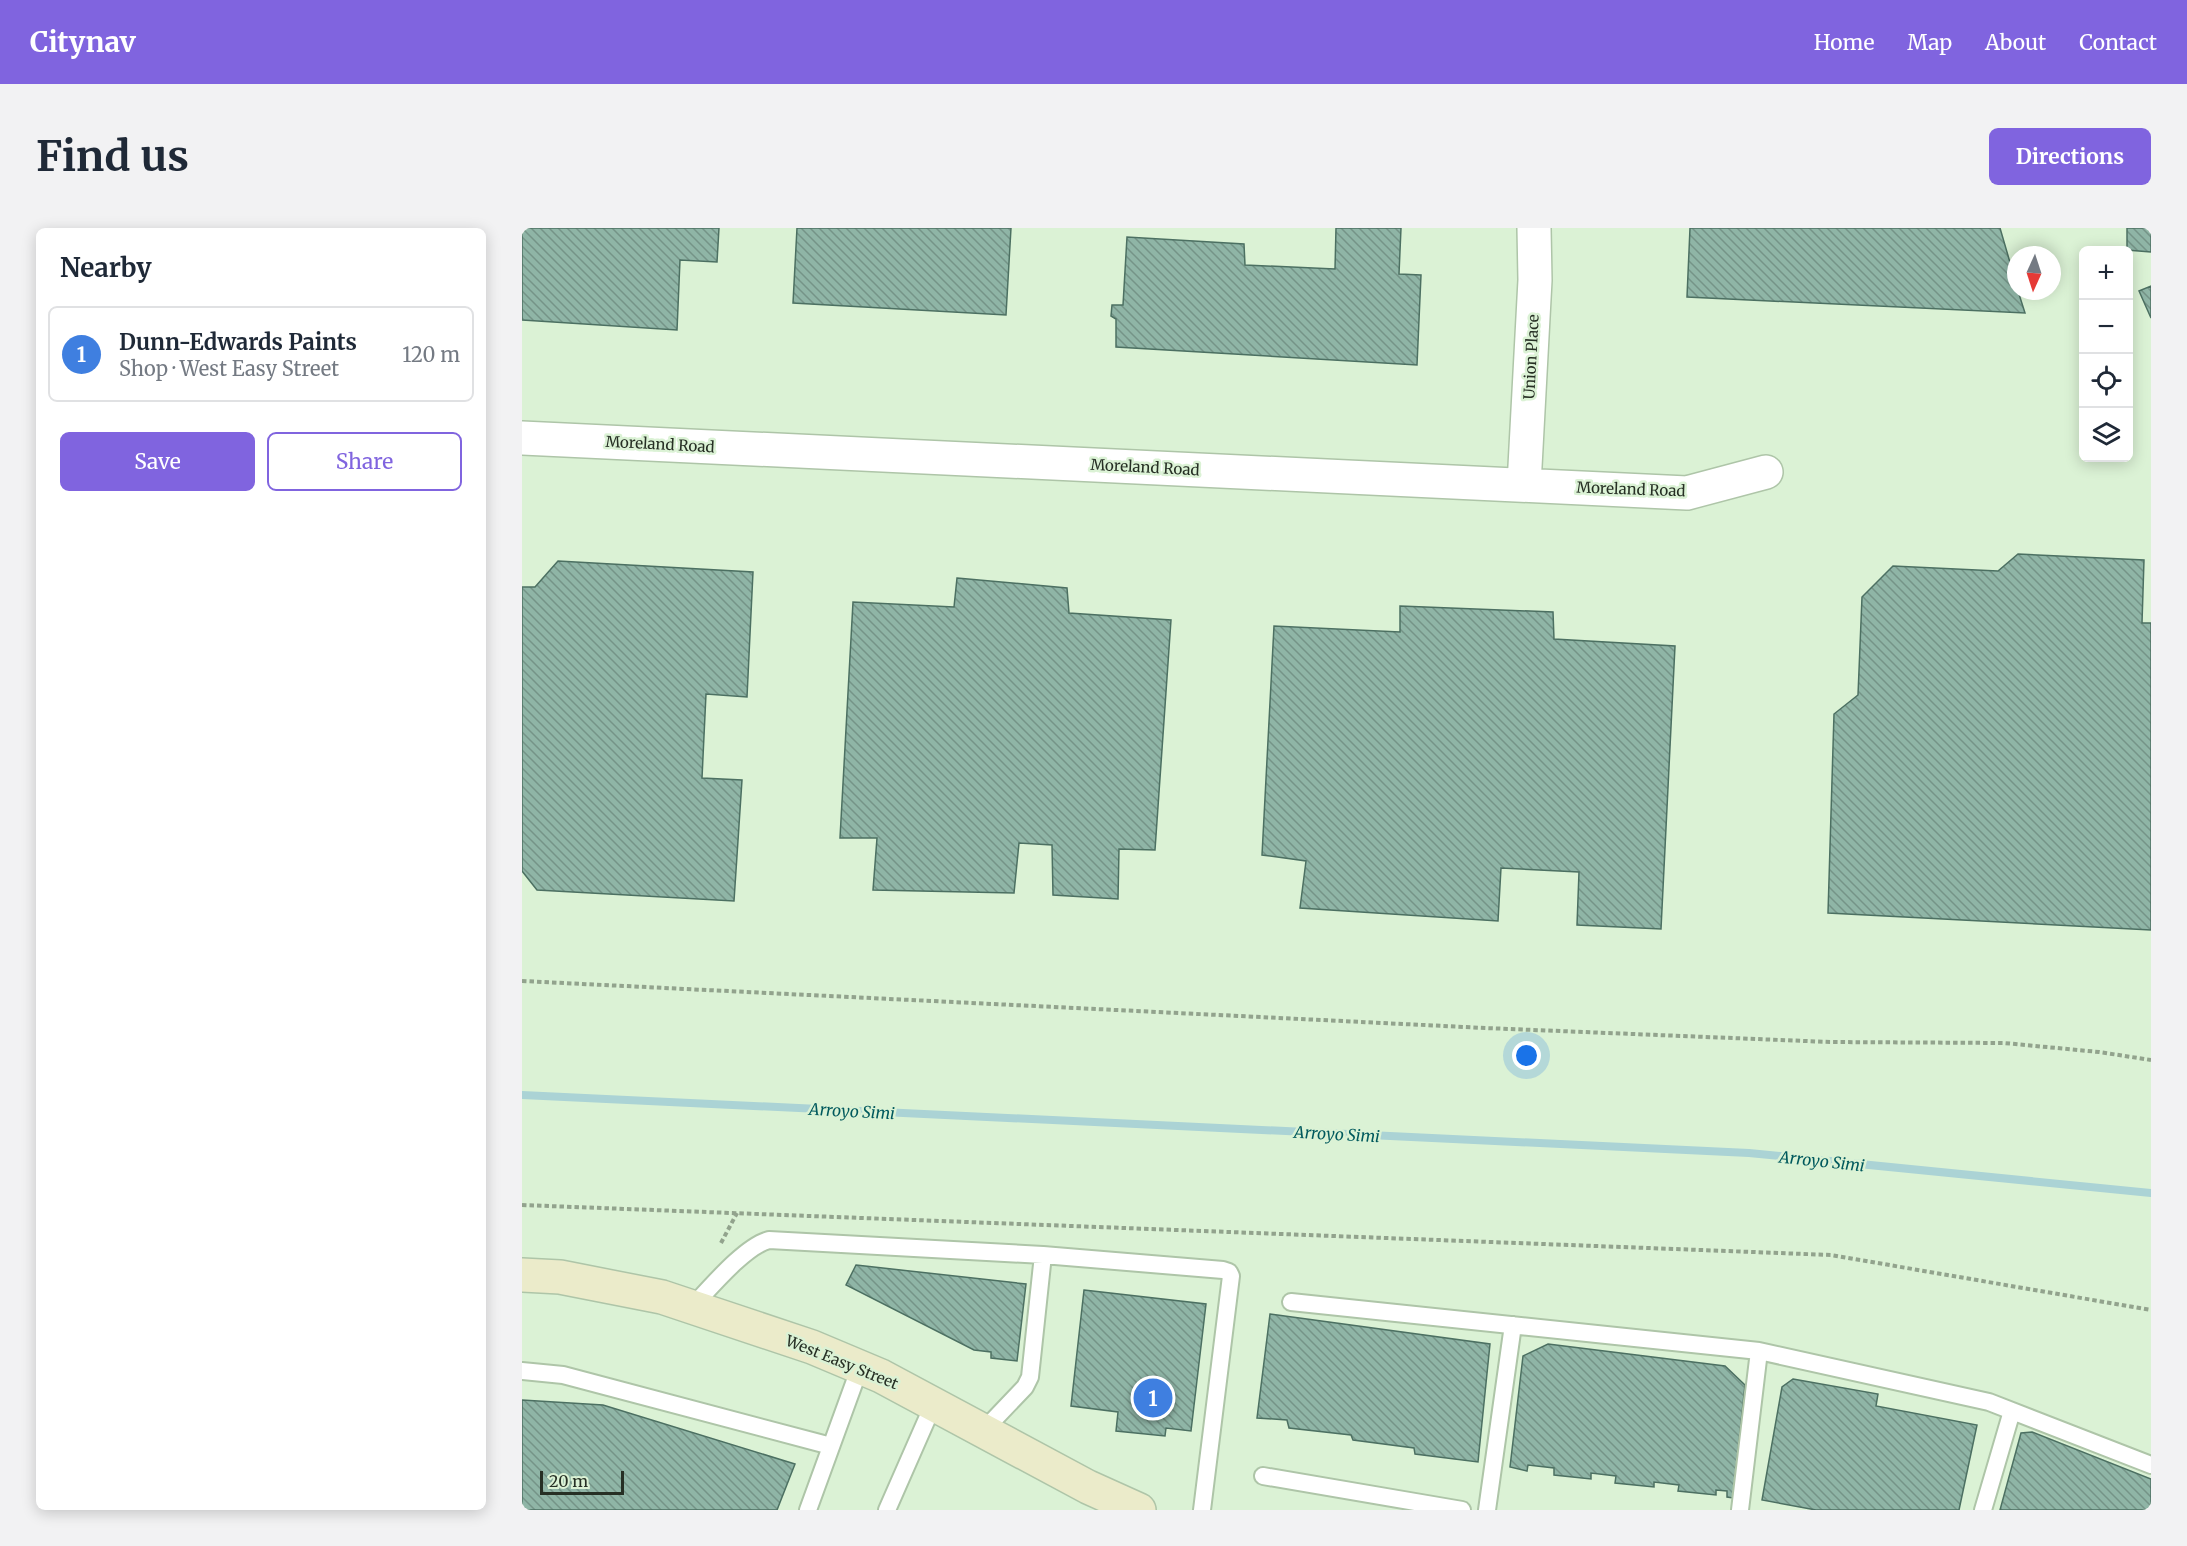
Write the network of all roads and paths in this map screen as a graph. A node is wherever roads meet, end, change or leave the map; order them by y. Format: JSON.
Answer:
{"nodes":[{"id":1,"x":1534,"y":228,"type":"edge"},
{"id":2,"x":522,"y":438,"type":"edge"},
{"id":3,"x":1766,"y":472,"type":"dead end"},
{"id":4,"x":1524,"y":485,"type":"junction"},
{"id":5,"x":522,"y":981,"type":"edge"},
{"id":6,"x":2151,"y":1060,"type":"edge"},
{"id":7,"x":522,"y":1205,"type":"edge"},
{"id":8,"x":737,"y":1213,"type":"junction"},
{"id":9,"x":716,"y":1252,"type":"dead end"},
{"id":10,"x":1043,"y":1255,"type":"junction"},
{"id":11,"x":522,"y":1275,"type":"edge"},
{"id":12,"x":1292,"y":1302,"type":"dead end"},
{"id":13,"x":692,"y":1307,"type":"junction"},
{"id":14,"x":2151,"y":1310,"type":"edge"},
{"id":15,"x":1513,"y":1325,"type":"junction"},
{"id":16,"x":1759,"y":1351,"type":"junction"},
{"id":17,"x":860,"y":1367,"type":"junction"},
{"id":18,"x":522,"y":1371,"type":"edge"},
{"id":19,"x":934,"y":1402,"type":"junction"},
{"id":20,"x":2012,"y":1411,"type":"junction"},
{"id":21,"x":984,"y":1430,"type":"junction"},
{"id":22,"x":831,"y":1446,"type":"junction"},
{"id":23,"x":2151,"y":1465,"type":"edge"},
{"id":24,"x":1263,"y":1476,"type":"dead end"},
{"id":25,"x":808,"y":1510,"type":"edge"},
{"id":26,"x":887,"y":1510,"type":"edge"},
{"id":27,"x":1139,"y":1510,"type":"edge"},
{"id":28,"x":1202,"y":1510,"type":"edge"},
{"id":29,"x":1462,"y":1510,"type":"edge"},
{"id":30,"x":1487,"y":1510,"type":"edge"},
{"id":31,"x":1740,"y":1510,"type":"edge"},
{"id":32,"x":1983,"y":1510,"type":"edge"}],
"edges":[{"from":1,"to":4,"type":"street","name":"Union Place"},
{"from":2,"to":4,"type":"street","name":"Moreland Road"},
{"from":3,"to":4,"type":"street","name":"Moreland Road"},
{"from":5,"to":6,"type":"path"},
{"from":7,"to":8,"type":"path"},
{"from":8,"to":9,"type":"path"},
{"from":8,"to":14,"type":"path"},
{"from":10,"to":13,"type":"lane"},
{"from":10,"to":21,"type":"lane"},
{"from":10,"to":28,"type":"lane"},
{"from":11,"to":13,"type":"street","name":"West Easy Street"},
{"from":12,"to":15,"type":"lane"},
{"from":13,"to":17,"type":"street","name":"West Easy Street"},
{"from":15,"to":16,"type":"lane"},
{"from":15,"to":30,"type":"lane"},
{"from":16,"to":20,"type":"lane"},
{"from":16,"to":31,"type":"lane"},
{"from":17,"to":19,"type":"street","name":"West Easy Street"},
{"from":17,"to":22,"type":"lane"},
{"from":18,"to":22,"type":"lane"},
{"from":19,"to":21,"type":"street","name":"West Easy Street"},
{"from":19,"to":26,"type":"lane"},
{"from":20,"to":23,"type":"lane"},
{"from":20,"to":32,"type":"lane"},
{"from":21,"to":27,"type":"street","name":"West Easy Street"},
{"from":22,"to":25,"type":"lane"},
{"from":24,"to":29,"type":"lane"}]}
